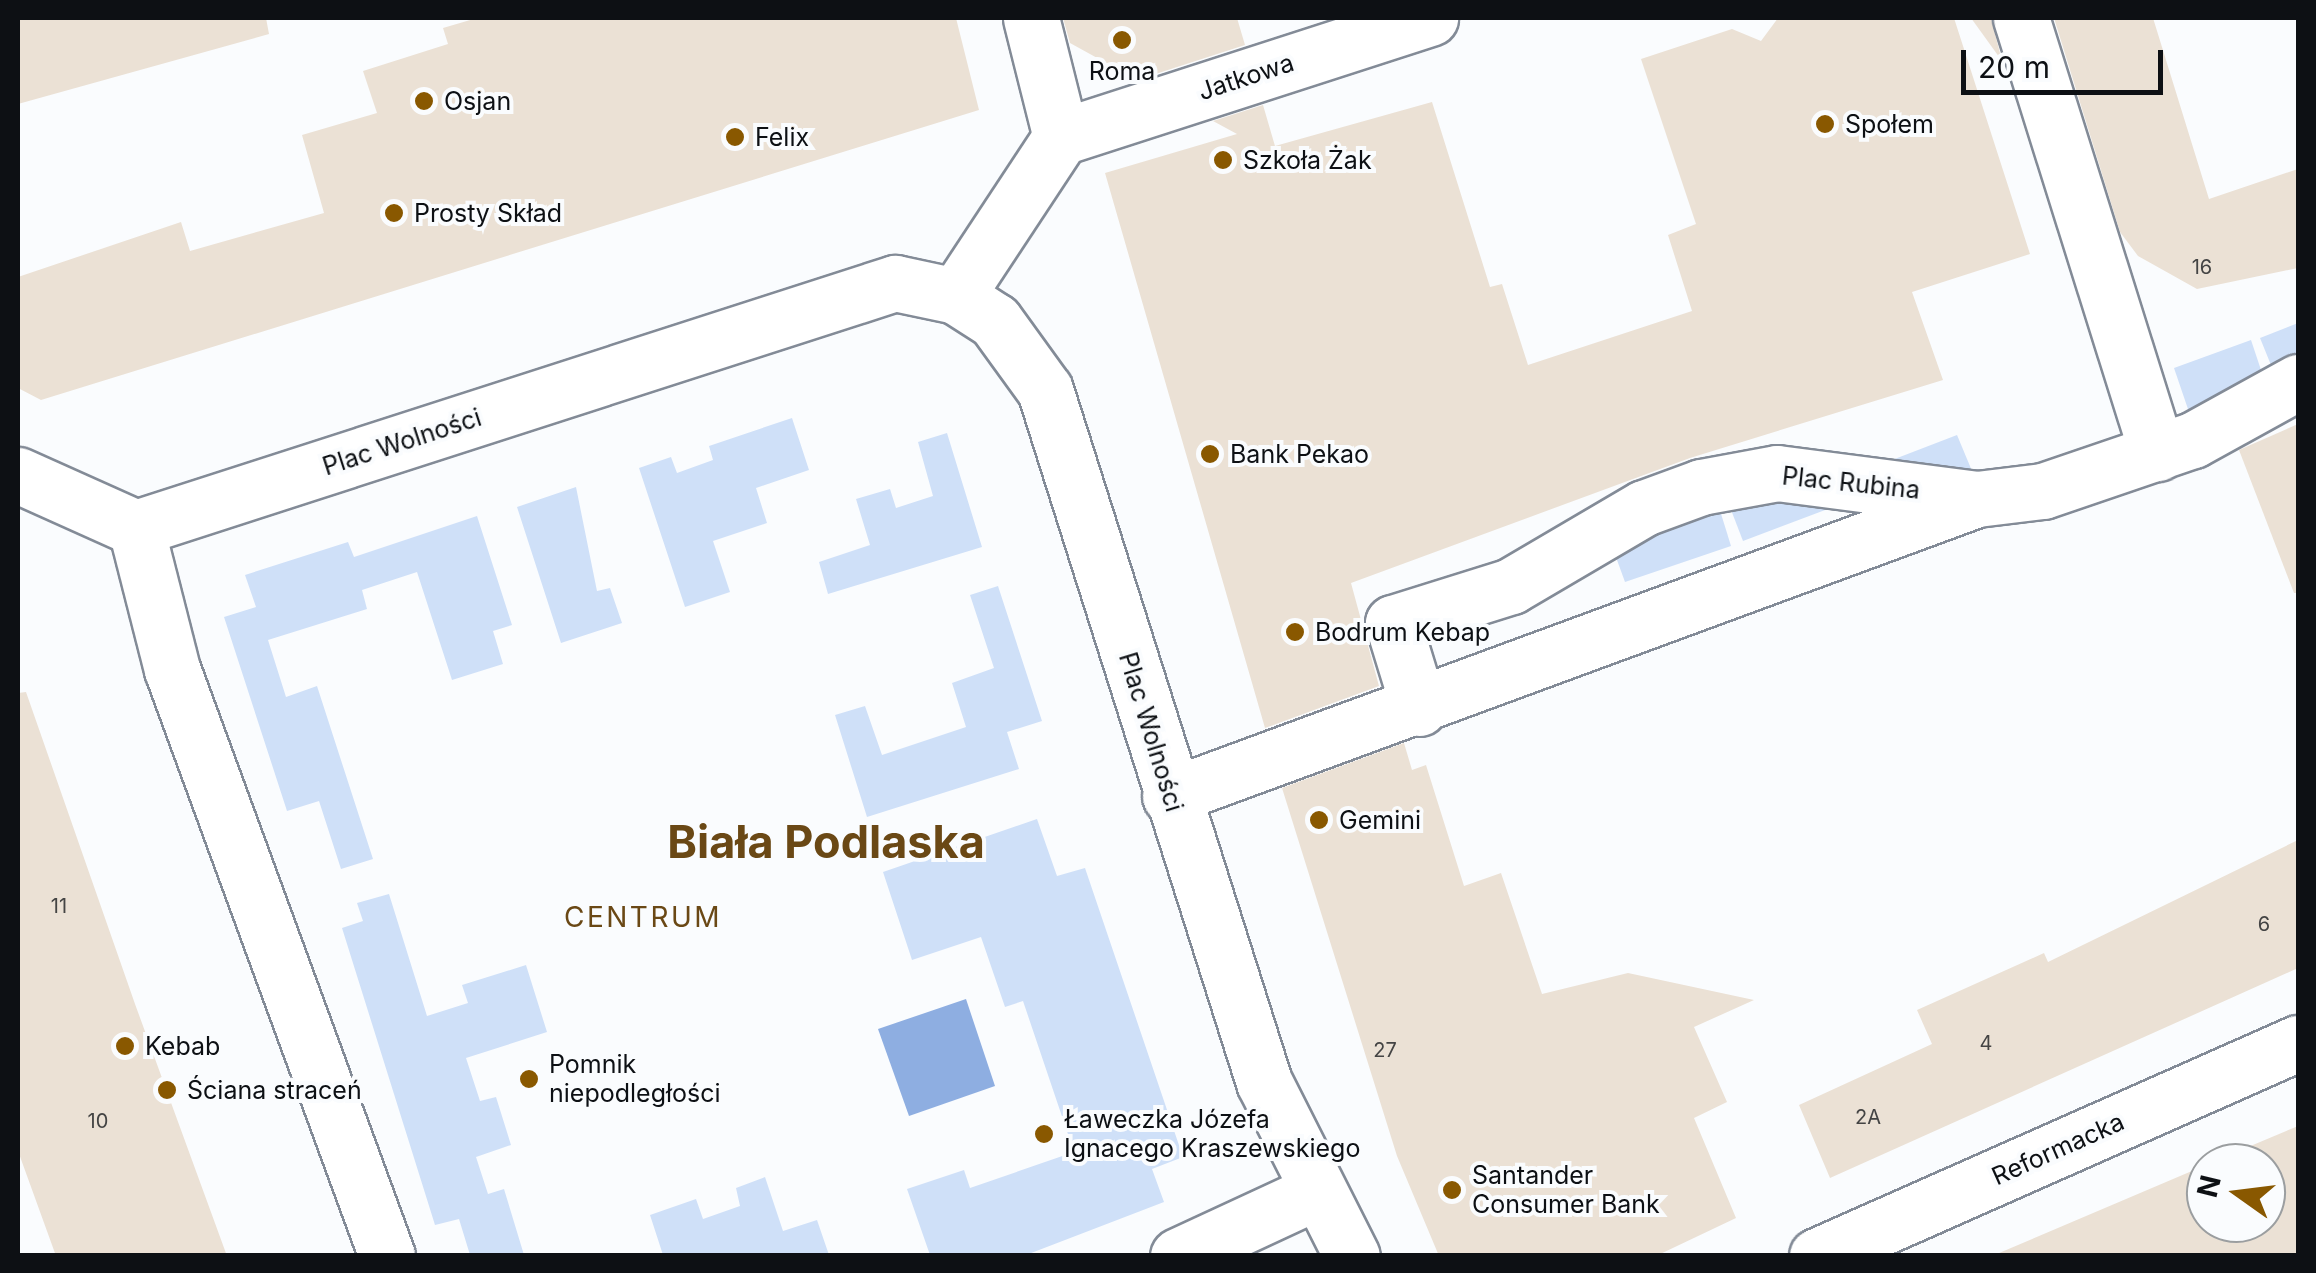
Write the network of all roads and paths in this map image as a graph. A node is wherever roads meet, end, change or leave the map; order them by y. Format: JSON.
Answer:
{"nodes":[{"id":1,"x":1031,"y":18,"type":"edge"},
{"id":2,"x":1430,"y":18,"type":"edge"},
{"id":3,"x":2021,"y":18,"type":"edge"},
{"id":4,"x":1061,"y":138,"type":"junction"},
{"id":5,"x":956,"y":296,"type":"junction"},
{"id":6,"x":2298,"y":382,"type":"edge"},
{"id":7,"x":2157,"y":453,"type":"junction"},
{"id":8,"x":18,"y":475,"type":"edge"},
{"id":9,"x":1977,"y":499,"type":"junction"},
{"id":10,"x":136,"y":528,"type":"junction"},
{"id":11,"x":1511,"y":586,"type":"junction"},
{"id":12,"x":1536,"y":668,"type":"junction"},
{"id":13,"x":1419,"y":708,"type":"junction"},
{"id":14,"x":1170,"y":796,"type":"junction"},
{"id":15,"x":2298,"y":1042,"type":"edge"},
{"id":16,"x":1314,"y":1193,"type":"junction"},
{"id":17,"x":387,"y":1256,"type":"edge"},
{"id":18,"x":1178,"y":1256,"type":"edge"},
{"id":19,"x":1352,"y":1256,"type":"edge"},
{"id":20,"x":1817,"y":1256,"type":"edge"}],
"edges":[{"from":1,"to":4,"type":"street"},
{"from":2,"to":4,"type":"street","name":"Jatkowa"},
{"from":3,"to":7,"type":"street"},
{"from":4,"to":5,"type":"street"},
{"from":5,"to":10,"type":"street","name":"Plac Wolności"},
{"from":5,"to":14,"type":"street","name":"Plac Wolności"},
{"from":6,"to":7,"type":"street","name":"Plac Rubina"},
{"from":7,"to":9,"type":"street","name":"Plac Rubina"},
{"from":8,"to":10,"type":"street"},
{"from":9,"to":11,"type":"street","name":"Plac Rubina"},
{"from":9,"to":12,"type":"street","name":"Plac Rubina"},
{"from":10,"to":17,"type":"street"},
{"from":11,"to":12,"type":"street"},
{"from":11,"to":13,"type":"street","name":"Plac Rubina"},
{"from":12,"to":13,"type":"street","name":"Plac Rubina"},
{"from":13,"to":14,"type":"street","name":"Plac Rubina"},
{"from":14,"to":16,"type":"street","name":"Plac Wolności"},
{"from":15,"to":20,"type":"street","name":"Reformacka"},
{"from":16,"to":18,"type":"street"},
{"from":16,"to":19,"type":"street","name":"Plac Wolności"}]}
